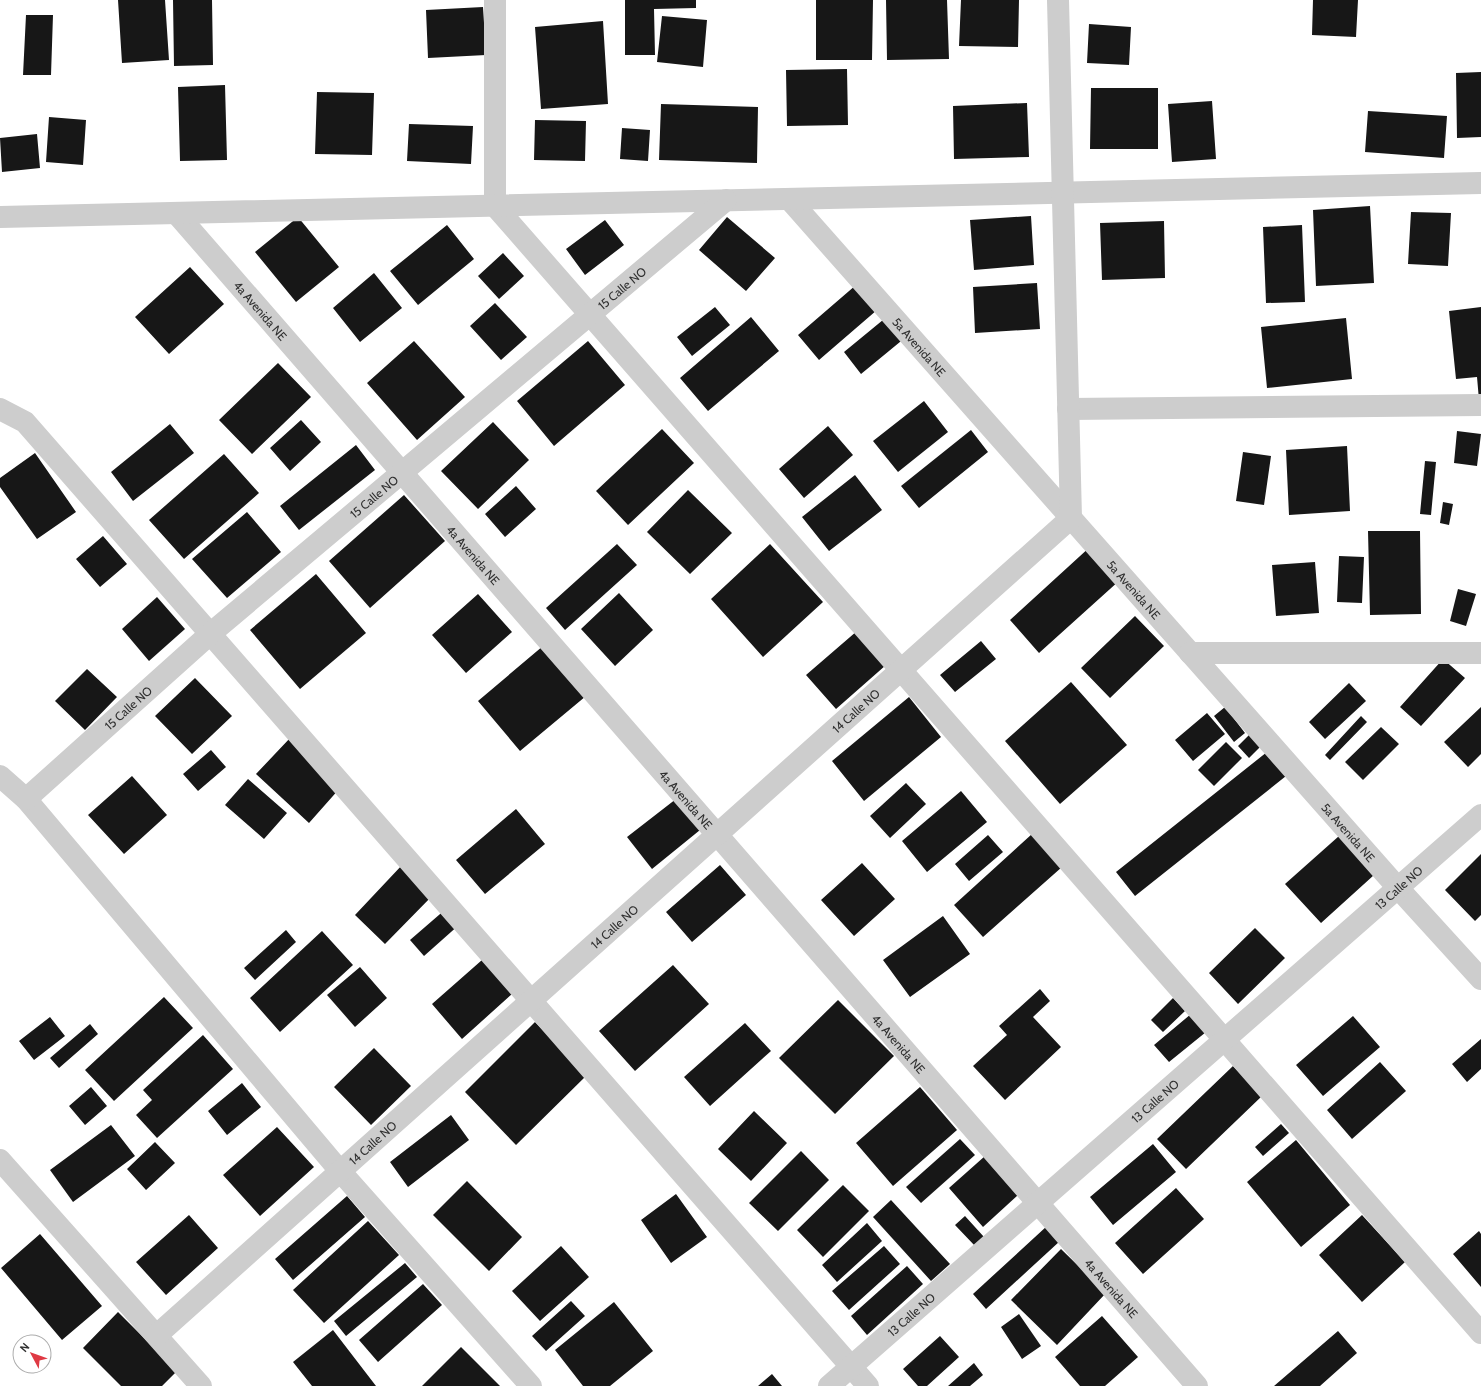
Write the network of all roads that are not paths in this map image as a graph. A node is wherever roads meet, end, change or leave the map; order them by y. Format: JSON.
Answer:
{"nodes":[{"id":1,"x":495,"y":0,"type":"edge"},
{"id":2,"x":1058,"y":0,"type":"edge"},
{"id":3,"x":1481,"y":183,"type":"edge"},
{"id":4,"x":1063,"y":192,"type":"junction"},
{"id":5,"x":788,"y":199,"type":"junction"},
{"id":6,"x":726,"y":200,"type":"junction"},
{"id":7,"x":495,"y":206,"type":"junction"},
{"id":8,"x":176,"y":213,"type":"junction"},
{"id":9,"x":0,"y":217,"type":"edge"},
{"id":10,"x":590,"y":315,"type":"junction"},
{"id":11,"x":1481,"y":405,"type":"edge"},
{"id":12,"x":0,"y":409,"type":"edge"},
{"id":13,"x":1068,"y":409,"type":"junction"},
{"id":14,"x":402,"y":473,"type":"junction"},
{"id":15,"x":1070,"y":518,"type":"junction"},
{"id":16,"x":210,"y":634,"type":"junction"},
{"id":17,"x":1190,"y":653,"type":"junction"},
{"id":18,"x":1481,"y":653,"type":"edge"},
{"id":19,"x":901,"y":670,"type":"junction"},
{"id":20,"x":0,"y":776,"type":"edge"},
{"id":21,"x":26,"y":799,"type":"junction"},
{"id":22,"x":1481,"y":815,"type":"edge"},
{"id":23,"x":717,"y":834,"type":"junction"},
{"id":24,"x":1398,"y":888,"type":"junction"},
{"id":25,"x":1481,"y":979,"type":"edge"},
{"id":26,"x":531,"y":1001,"type":"junction"},
{"id":27,"x":1224,"y":1040,"type":"junction"},
{"id":28,"x":0,"y":1160,"type":"edge"},
{"id":29,"x":340,"y":1171,"type":"junction"},
{"id":30,"x":1037,"y":1203,"type":"junction"},
{"id":31,"x":1481,"y":1333,"type":"edge"},
{"id":32,"x":157,"y":1336,"type":"junction"},
{"id":33,"x":851,"y":1367,"type":"junction"},
{"id":34,"x":201,"y":1386,"type":"edge"},
{"id":35,"x":531,"y":1386,"type":"edge"},
{"id":36,"x":829,"y":1386,"type":"edge"},
{"id":37,"x":868,"y":1386,"type":"edge"},
{"id":38,"x":1196,"y":1386,"type":"edge"}],
"edges":[{"from":1,"to":7,"type":"street"},
{"from":2,"to":4,"type":"street"},
{"from":3,"to":4,"type":"street"},
{"from":4,"to":5,"type":"street"},
{"from":4,"to":13,"type":"street"},
{"from":5,"to":6,"type":"street"},
{"from":5,"to":15,"type":"street","name":"5a Avenida NE"},
{"from":6,"to":7,"type":"street"},
{"from":6,"to":10,"type":"street","name":"15 Calle NO"},
{"from":7,"to":8,"type":"street"},
{"from":7,"to":10,"type":"street"},
{"from":8,"to":9,"type":"street"},
{"from":8,"to":14,"type":"street","name":"4a Avenida NE"},
{"from":10,"to":14,"type":"street","name":"15 Calle NO"},
{"from":10,"to":19,"type":"street"},
{"from":11,"to":13,"type":"street"},
{"from":12,"to":16,"type":"street"},
{"from":13,"to":15,"type":"street"},
{"from":14,"to":16,"type":"street","name":"15 Calle NO"},
{"from":14,"to":23,"type":"street","name":"4a Avenida NE"},
{"from":15,"to":17,"type":"street","name":"5a Avenida NE"},
{"from":15,"to":19,"type":"street","name":"14 Calle NO"},
{"from":16,"to":21,"type":"street","name":"15 Calle NO"},
{"from":16,"to":26,"type":"street"},
{"from":17,"to":18,"type":"street"},
{"from":17,"to":24,"type":"street","name":"5a Avenida NE"},
{"from":19,"to":23,"type":"street","name":"14 Calle NO"},
{"from":19,"to":27,"type":"street"},
{"from":20,"to":21,"type":"street"},
{"from":21,"to":29,"type":"street"},
{"from":22,"to":24,"type":"street","name":"13 Calle NO"},
{"from":23,"to":26,"type":"street","name":"14 Calle NO"},
{"from":23,"to":30,"type":"street","name":"4a Avenida NE"},
{"from":24,"to":25,"type":"street","name":"5a Avenida NE"},
{"from":24,"to":27,"type":"street","name":"13 Calle NO"},
{"from":26,"to":29,"type":"street","name":"14 Calle NO"},
{"from":26,"to":33,"type":"street"},
{"from":27,"to":30,"type":"street","name":"13 Calle NO"},
{"from":27,"to":31,"type":"street"},
{"from":28,"to":32,"type":"street"},
{"from":29,"to":32,"type":"street","name":"14 Calle NO"},
{"from":29,"to":35,"type":"street"},
{"from":30,"to":33,"type":"street","name":"13 Calle NO"},
{"from":30,"to":38,"type":"street","name":"4a Avenida NE"},
{"from":32,"to":34,"type":"street"},
{"from":33,"to":36,"type":"street","name":"13 Calle NO"},
{"from":33,"to":37,"type":"street"}]}
